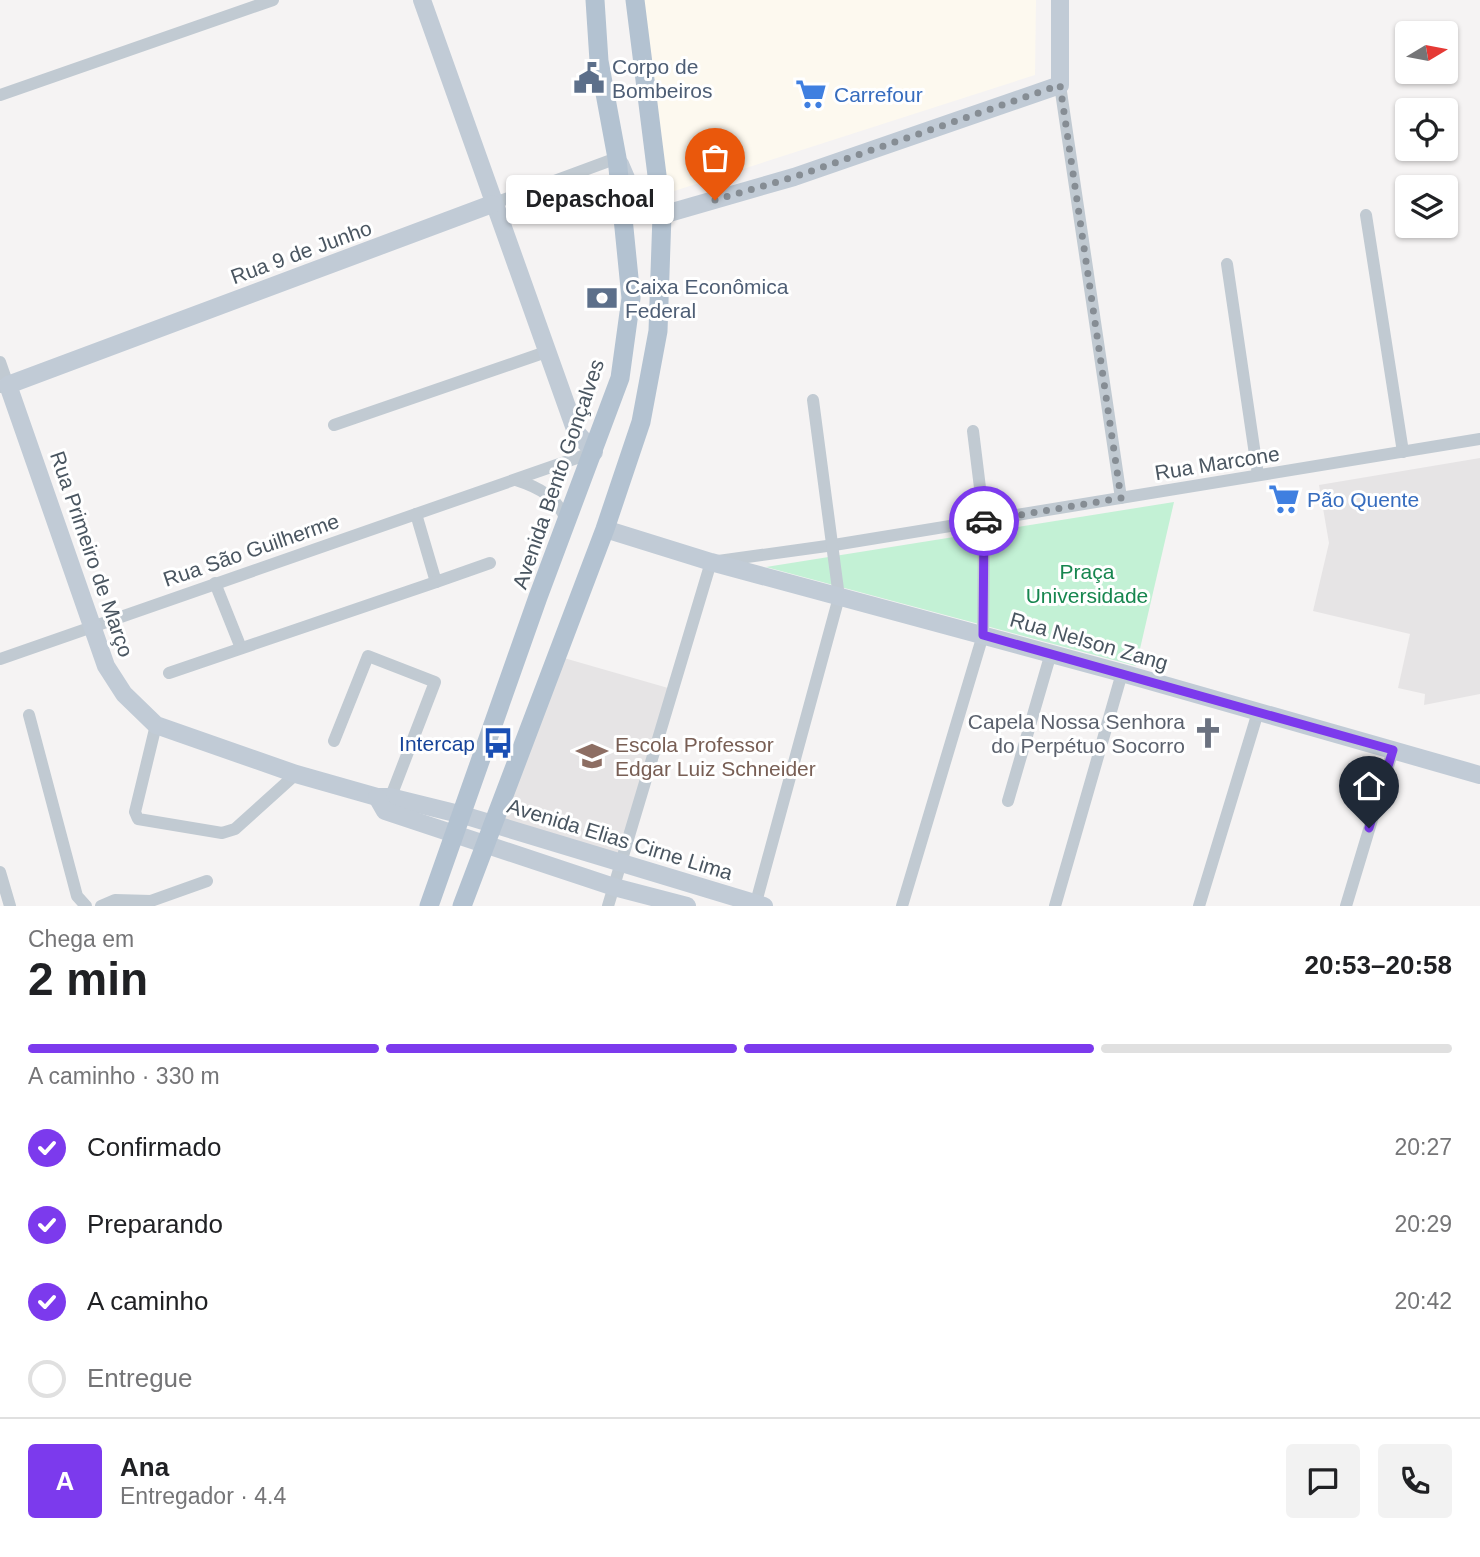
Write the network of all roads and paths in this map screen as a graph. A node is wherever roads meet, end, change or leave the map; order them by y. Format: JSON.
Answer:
{"nodes":[{"id":1,"x":273,"y":0,"type":"edge"},
{"id":2,"x":422,"y":0,"type":"edge"},
{"id":3,"x":594,"y":0,"type":"edge"},
{"id":4,"x":635,"y":0,"type":"edge"},
{"id":5,"x":1060,"y":0,"type":"edge"},
{"id":6,"x":1060,"y":85,"type":"junction"},
{"id":7,"x":0,"y":95,"type":"edge"},
{"id":8,"x":617,"y":158,"type":"junction"},
{"id":9,"x":492,"y":204,"type":"junction"},
{"id":10,"x":662,"y":215,"type":"junction"},
{"id":11,"x":1366,"y":215,"type":"dead end"},
{"id":12,"x":1227,"y":264,"type":"dead end"},
{"id":13,"x":546,"y":352,"type":"junction"},
{"id":14,"x":0,"y":362,"type":"edge"},
{"id":15,"x":4,"y":386,"type":"edge"},
{"id":16,"x":813,"y":400,"type":"dead end"},
{"id":17,"x":334,"y":425,"type":"dead end"},
{"id":18,"x":973,"y":431,"type":"dead end"},
{"id":19,"x":1480,"y":439,"type":"edge"},
{"id":20,"x":594,"y":452,"type":"junction"},
{"id":21,"x":1404,"y":452,"type":"junction"},
{"id":22,"x":1258,"y":475,"type":"junction"},
{"id":23,"x":515,"y":480,"type":"junction"},
{"id":24,"x":1121,"y":498,"type":"junction"},
{"id":25,"x":415,"y":514,"type":"junction"},
{"id":26,"x":984,"y":520,"type":"junction"},
{"id":27,"x":567,"y":523,"type":"junction"},
{"id":28,"x":605,"y":529,"type":"junction"},
{"id":29,"x":834,"y":545,"type":"junction"},
{"id":30,"x":711,"y":562,"type":"junction"},
{"id":31,"x":490,"y":563,"type":"dead end"},
{"id":32,"x":436,"y":582,"type":"junction"},
{"id":33,"x":215,"y":583,"type":"junction"},
{"id":34,"x":839,"y":597,"type":"junction"},
{"id":35,"x":93,"y":624,"type":"junction"},
{"id":36,"x":983,"y":635,"type":"junction"},
{"id":37,"x":241,"y":648,"type":"junction"},
{"id":38,"x":1051,"y":653,"type":"junction"},
{"id":39,"x":0,"y":659,"type":"edge"},
{"id":40,"x":169,"y":673,"type":"dead end"},
{"id":41,"x":1122,"y":673,"type":"junction"},
{"id":42,"x":1258,"y":712,"type":"junction"},
{"id":43,"x":29,"y":715,"type":"dead end"},
{"id":44,"x":156,"y":725,"type":"junction"},
{"id":45,"x":334,"y":741,"type":"dead end"},
{"id":46,"x":1393,"y":750,"type":"junction"},
{"id":47,"x":296,"y":774,"type":"junction"},
{"id":48,"x":1480,"y":775,"type":"edge"},
{"id":49,"x":384,"y":802,"type":"junction"},
{"id":50,"x":1008,"y":802,"type":"dead end"},
{"id":51,"x":463,"y":814,"type":"junction"},
{"id":52,"x":493,"y":824,"type":"junction"},
{"id":53,"x":455,"y":835,"type":"junction"},
{"id":54,"x":484,"y":843,"type":"junction"},
{"id":55,"x":620,"y":862,"type":"junction"},
{"id":56,"x":0,"y":872,"type":"edge"},
{"id":57,"x":207,"y":881,"type":"dead end"},
{"id":58,"x":614,"y":887,"type":"junction"},
{"id":59,"x":759,"y":905,"type":"edge"},
{"id":60,"x":10,"y":906,"type":"edge"},
{"id":61,"x":86,"y":906,"type":"edge"},
{"id":62,"x":101,"y":906,"type":"edge"},
{"id":63,"x":429,"y":906,"type":"edge"},
{"id":64,"x":462,"y":906,"type":"edge"},
{"id":65,"x":608,"y":906,"type":"edge"},
{"id":66,"x":687,"y":906,"type":"edge"},
{"id":67,"x":902,"y":906,"type":"edge"},
{"id":68,"x":1055,"y":906,"type":"edge"},
{"id":69,"x":1199,"y":906,"type":"edge"},
{"id":70,"x":1346,"y":906,"type":"edge"}],
"edges":[{"from":1,"to":7,"type":"street"},
{"from":2,"to":9,"type":"street"},
{"from":3,"to":8,"type":"main road","name":"Avenida Bento Gonçalves"},
{"from":4,"to":10,"type":"main road"},
{"from":5,"to":6,"type":"street"},
{"from":6,"to":10,"type":"street"},
{"from":6,"to":24,"type":"street"},
{"from":8,"to":9,"type":"street","name":"Rua 9 de Junho"},
{"from":8,"to":10,"type":"street"},
{"from":8,"to":20,"type":"main road","name":"Avenida Bento Gonçalves"},
{"from":9,"to":13,"type":"street"},
{"from":9,"to":15,"type":"street","name":"Rua 9 de Junho"},
{"from":10,"to":28,"type":"main road"},
{"from":11,"to":21,"type":"street"},
{"from":12,"to":22,"type":"street"},
{"from":13,"to":17,"type":"street"},
{"from":13,"to":20,"type":"street"},
{"from":14,"to":15,"type":"street","name":"Rua Primeiro de Março"},
{"from":15,"to":35,"type":"street","name":"Rua Primeiro de Março"},
{"from":16,"to":29,"type":"street"},
{"from":18,"to":26,"type":"street"},
{"from":19,"to":21,"type":"street","name":"Rua Marcone"},
{"from":20,"to":23,"type":"street","name":"Rua São Guilherme"},
{"from":20,"to":27,"type":"main road","name":"Avenida Bento Gonçalves"},
{"from":21,"to":22,"type":"street","name":"Rua Marcone"},
{"from":22,"to":24,"type":"street","name":"Rua Marcone"},
{"from":23,"to":25,"type":"street","name":"Rua São Guilherme"},
{"from":23,"to":27,"type":"street"},
{"from":24,"to":26,"type":"street","name":"Rua Marcone"},
{"from":25,"to":32,"type":"street"},
{"from":25,"to":33,"type":"street","name":"Rua São Guilherme"},
{"from":26,"to":29,"type":"street","name":"Rua Marcone"},
{"from":26,"to":36,"type":"street"},
{"from":27,"to":51,"type":"main road","name":"Avenida Bento Gonçalves"},
{"from":28,"to":30,"type":"street","name":"Rua Nelson Zang"},
{"from":28,"to":52,"type":"main road"},
{"from":29,"to":30,"type":"street","name":"Rua Marcone"},
{"from":29,"to":34,"type":"street"},
{"from":30,"to":34,"type":"street","name":"Rua Nelson Zang"},
{"from":30,"to":55,"type":"street"},
{"from":31,"to":32,"type":"street"},
{"from":32,"to":37,"type":"street"},
{"from":33,"to":35,"type":"street","name":"Rua São Guilherme"},
{"from":33,"to":37,"type":"street"},
{"from":34,"to":36,"type":"street","name":"Rua Nelson Zang"},
{"from":34,"to":59,"type":"street"},
{"from":35,"to":39,"type":"street","name":"Rua São Guilherme"},
{"from":35,"to":44,"type":"street","name":"Rua Primeiro de Março"},
{"from":36,"to":38,"type":"street","name":"Rua Nelson Zang"},
{"from":36,"to":67,"type":"street"},
{"from":37,"to":40,"type":"street"},
{"from":38,"to":41,"type":"street","name":"Rua Nelson Zang"},
{"from":38,"to":50,"type":"street"},
{"from":41,"to":42,"type":"street","name":"Rua Nelson Zang"},
{"from":41,"to":68,"type":"street"},
{"from":42,"to":46,"type":"street","name":"Rua Nelson Zang"},
{"from":42,"to":69,"type":"street"},
{"from":43,"to":61,"type":"street"},
{"from":44,"to":47,"type":"street","name":"Rua Primeiro de Março"},
{"from":44,"to":47,"type":"street"},
{"from":45,"to":49,"type":"street"},
{"from":46,"to":48,"type":"street","name":"Rua Nelson Zang"},
{"from":46,"to":70,"type":"street"},
{"from":47,"to":49,"type":"street","name":"Rua Primeiro de Março"},
{"from":49,"to":51,"type":"street","name":"Rua Primeiro de Março"},
{"from":49,"to":53,"type":"street","name":"Rua Primeiro de Março"},
{"from":51,"to":52,"type":"street","name":"Avenida Elias Cirne Lima"},
{"from":51,"to":53,"type":"main road","name":"Avenida Bento Gonçalves"},
{"from":52,"to":54,"type":"main road"},
{"from":52,"to":55,"type":"street","name":"Avenida Elias Cirne Lima"},
{"from":53,"to":54,"type":"street"},
{"from":53,"to":63,"type":"main road","name":"Avenida Bento Gonçalves"},
{"from":54,"to":58,"type":"street"},
{"from":54,"to":64,"type":"main road"},
{"from":55,"to":58,"type":"street"},
{"from":55,"to":59,"type":"street","name":"Avenida Elias Cirne Lima"},
{"from":56,"to":60,"type":"street"},
{"from":57,"to":62,"type":"street"},
{"from":58,"to":65,"type":"street"},
{"from":58,"to":66,"type":"street"}]}
